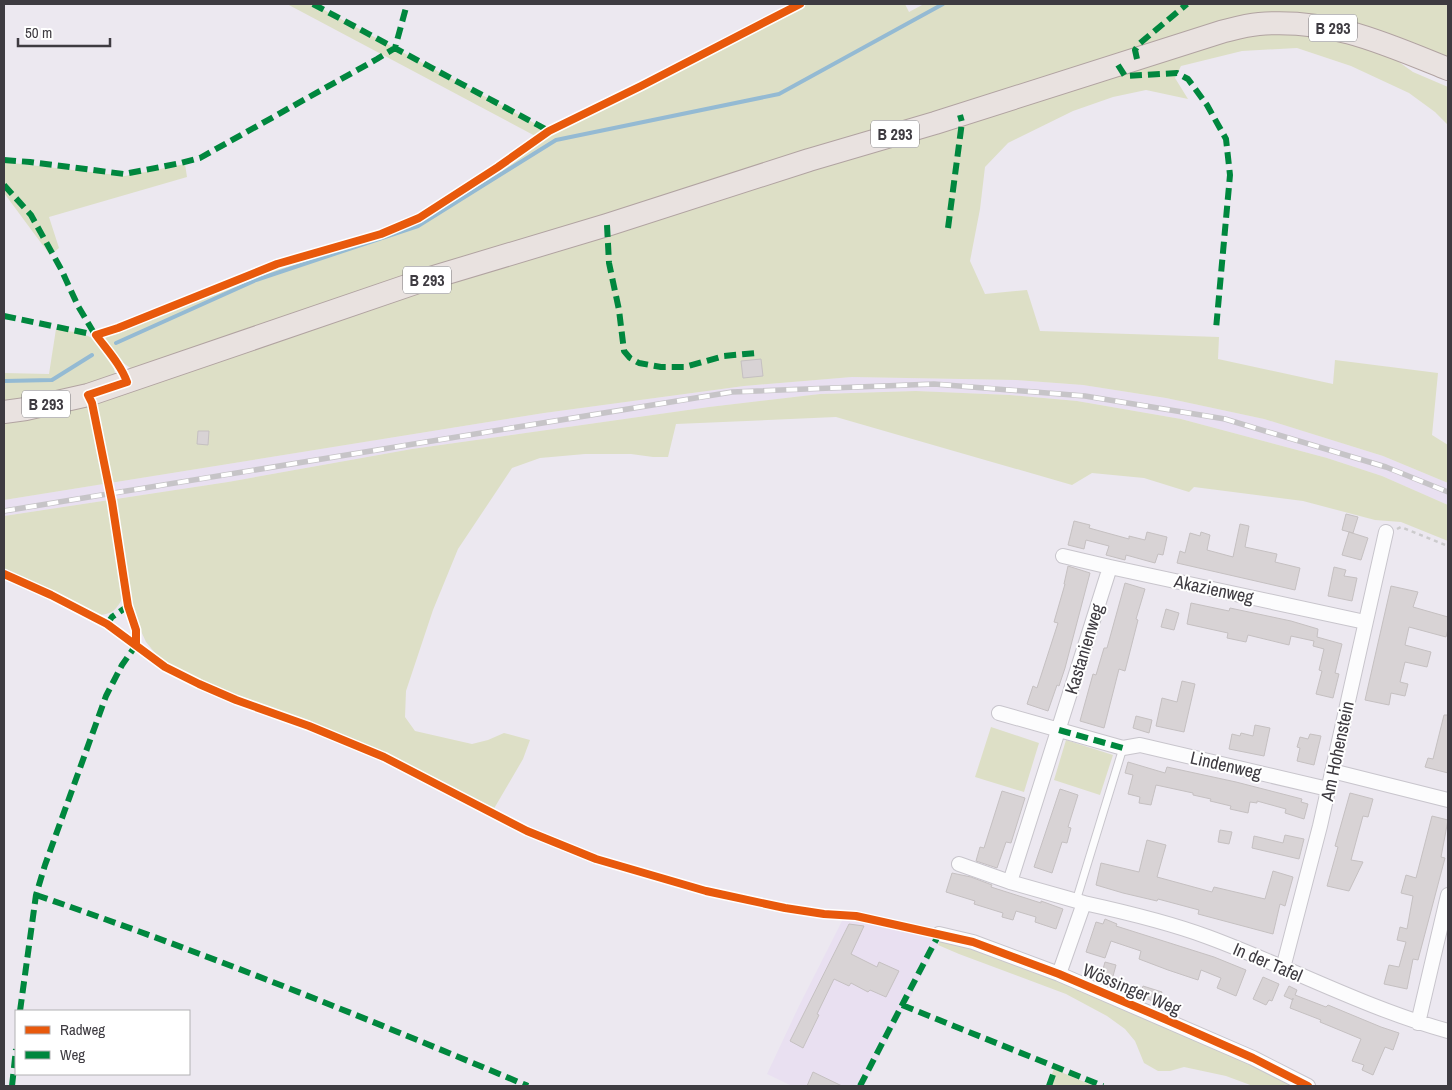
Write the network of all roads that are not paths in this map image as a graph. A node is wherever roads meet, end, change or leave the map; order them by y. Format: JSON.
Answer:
{"nodes":[{"id":1,"x":1448,"y":69,"type":"edge"},
{"id":2,"x":4,"y":412,"type":"edge"},
{"id":3,"x":1386,"y":532,"type":"road end"},
{"id":4,"x":1063,"y":556,"type":"dead end"},
{"id":5,"x":1110,"y":567,"type":"junction"},
{"id":6,"x":1365,"y":622,"type":"junction"},
{"id":7,"x":999,"y":713,"type":"dead end"},
{"id":8,"x":1059,"y":730,"type":"junction"},
{"id":9,"x":1123,"y":748,"type":"junction"},
{"id":10,"x":1332,"y":770,"type":"junction"},
{"id":11,"x":1328,"y":789,"type":"junction"},
{"id":12,"x":1448,"y":800,"type":"edge"},
{"id":13,"x":959,"y":864,"type":"dead end"},
{"id":14,"x":1010,"y":882,"type":"junction"},
{"id":15,"x":1448,"y":895,"type":"edge"},
{"id":16,"x":1080,"y":902,"type":"junction"},
{"id":17,"x":939,"y":934,"type":"dead end"},
{"id":18,"x":1283,"y":968,"type":"junction"},
{"id":19,"x":1059,"y":974,"type":"junction"},
{"id":20,"x":1418,"y":1023,"type":"junction"},
{"id":21,"x":1448,"y":1031,"type":"edge"},
{"id":22,"x":1308,"y":1086,"type":"edge"}],
"edges":[{"from":1,"to":2,"type":"main road","number":"B 293"},
{"from":3,"to":6,"type":"street","name":"Am Hohenstein"},
{"from":4,"to":5,"type":"street","name":"Akazienweg"},
{"from":5,"to":6,"type":"street","name":"Akazienweg"},
{"from":5,"to":8,"type":"street","name":"Kastanienweg"},
{"from":6,"to":10,"type":"street","name":"Am Hohenstein"},
{"from":7,"to":8,"type":"street"},
{"from":8,"to":9,"type":"street"},
{"from":8,"to":14,"type":"street","name":"Kastanienweg"},
{"from":9,"to":11,"type":"street","name":"Lindenweg"},
{"from":9,"to":16,"type":"lane"},
{"from":10,"to":11,"type":"street","name":"Am Hohenstein"},
{"from":10,"to":12,"type":"street"},
{"from":11,"to":18,"type":"street","name":"Am Hohenstein"},
{"from":13,"to":14,"type":"street","name":"In der Tafel"},
{"from":14,"to":16,"type":"street","name":"In der Tafel"},
{"from":15,"to":20,"type":"street"},
{"from":16,"to":18,"type":"street","name":"In der Tafel"},
{"from":16,"to":19,"type":"street"},
{"from":17,"to":19,"type":"street","name":"Wössinger Weg"},
{"from":18,"to":20,"type":"street","name":"In der Tafel"},
{"from":19,"to":22,"type":"street","name":"Wössinger Weg"},
{"from":20,"to":21,"type":"street","name":"In der Tafel"}]}
